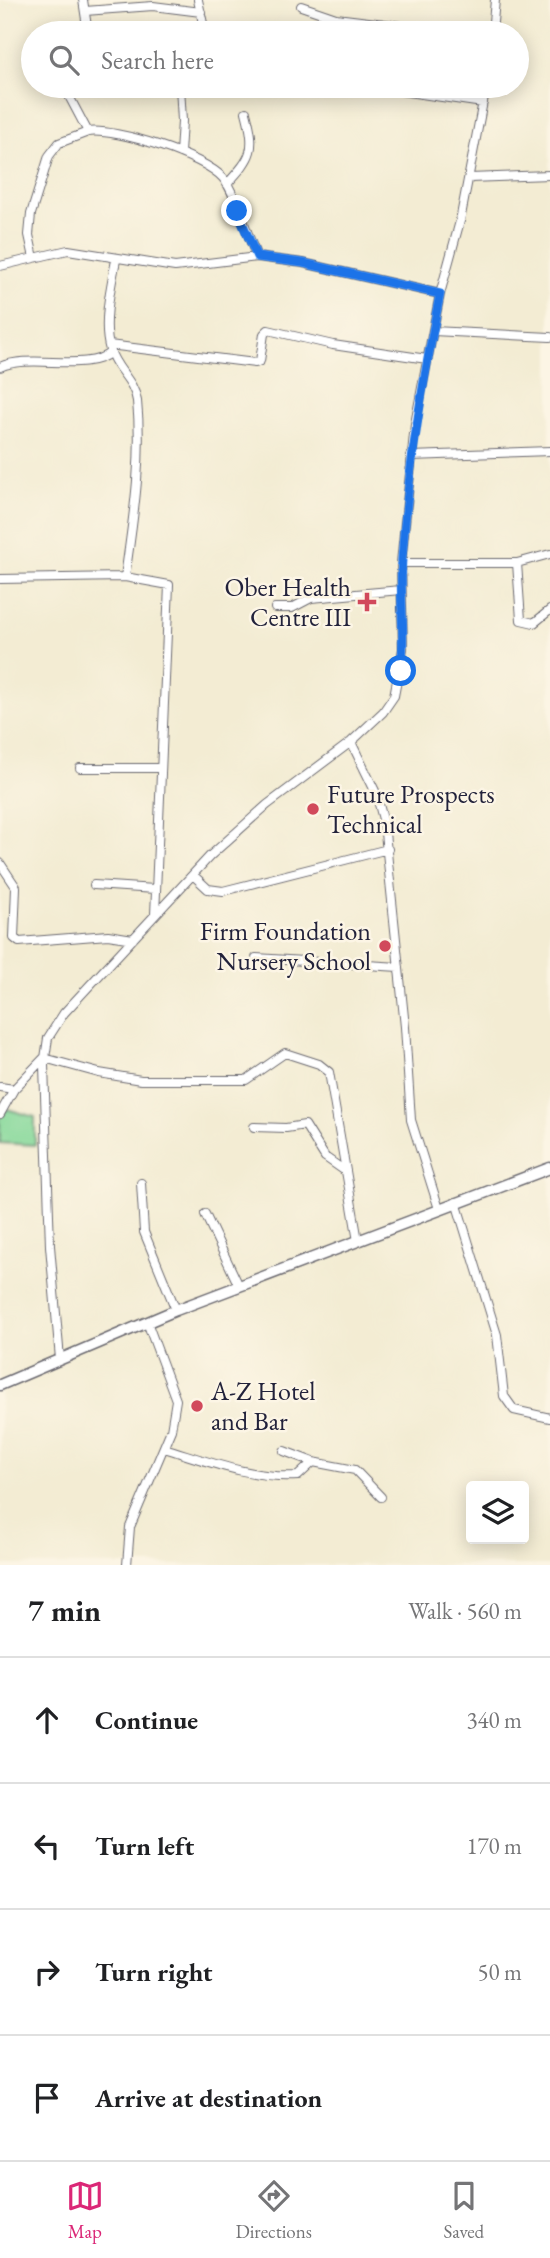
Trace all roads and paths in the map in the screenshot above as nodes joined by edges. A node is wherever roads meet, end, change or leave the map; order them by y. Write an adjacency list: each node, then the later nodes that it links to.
1 (83, 0): 5 (street)
2 (198, 0): 6 (street)
3 (495, 0): 10 (street)
4 (301, 6): 9 (street)
5 (85, 11): 6 (street); 7 (street)
6 (201, 12): 8 (street)
7 (87, 21)
8 (203, 21)
9 (360, 21)
10 (493, 21)
11 (70, 98): 17 (street)
12 (181, 98): 18 (street)
13 (449, 98): 15 (street)
14 (484, 98): 15 (street)
15 (483, 103): 20 (street)
16 (246, 113): 21 (street)
17 (88, 132): 18 (street); 23 (street)
18 (180, 153): 21 (street)
19 (550, 176): 20 (street)
20 (469, 178): 26 (street)
21 (227, 184): 22 (street)
22 (257, 257): 24 (street); 26 (street)
23 (34, 258): 24 (street); 25 (street)
24 (116, 260): 29 (street)
25 (0, 266)
26 (440, 294): 27 (street)
27 (433, 331): 28 (street); 30 (street)
28 (550, 337)
29 (110, 349): 30 (street); 31 (street); 37 (street)
30 (427, 359): 33 (street)
31 (0, 367)
32 (550, 451): 33 (street)
33 (411, 456): 35 (street)
34 (550, 554): 36 (street)
35 (401, 563): 36 (street); 39 (street)
36 (517, 563): 41 (street)
37 (125, 577): 38 (street); 44 (street)
38 (0, 579)
39 (401, 590): 40 (street); 42 (street)
40 (275, 608)
41 (550, 610)
42 (351, 742): 45 (street); 47 (street)
43 (80, 768): 44 (street)
44 (160, 768): 49 (street)
45 (388, 849): 47 (street); 53 (street)
46 (2, 867): 51 (street)
47 (192, 875): 50 (street)
48 (94, 885): 49 (street)
49 (155, 889): 50 (street)
50 (155, 915): 51 (street)
51 (133, 939): 54 (street)
52 (256, 958): 53 (street)
53 (399, 967): 63 (street)
54 (44, 1058): 56 (street); 60 (street); 69 (street)
55 (0, 1087): 56 (street)
56 (14, 1089): 57 (street)
57 (0, 1114)
58 (254, 1127): 60 (street)
59 (550, 1168): 62 (street)
60 (345, 1171): 65 (street)
61 (141, 1183): 67 (street)
62 (456, 1202): 63 (street); 71 (street)
63 (439, 1209): 65 (street)
64 (205, 1214): 66 (street)
65 (358, 1241): 66 (street)
66 (239, 1286): 67 (street)
67 (176, 1310): 68 (street)
68 (147, 1322): 69 (street); 72 (street)
69 (60, 1359): 70 (street)
70 (0, 1385)
71 (550, 1418)
72 (164, 1448): 74 (street); 76 (street)
73 (284, 1451): 74 (street)
74 (313, 1462): 75 (street)
75 (381, 1497)
76 (127, 1565)

